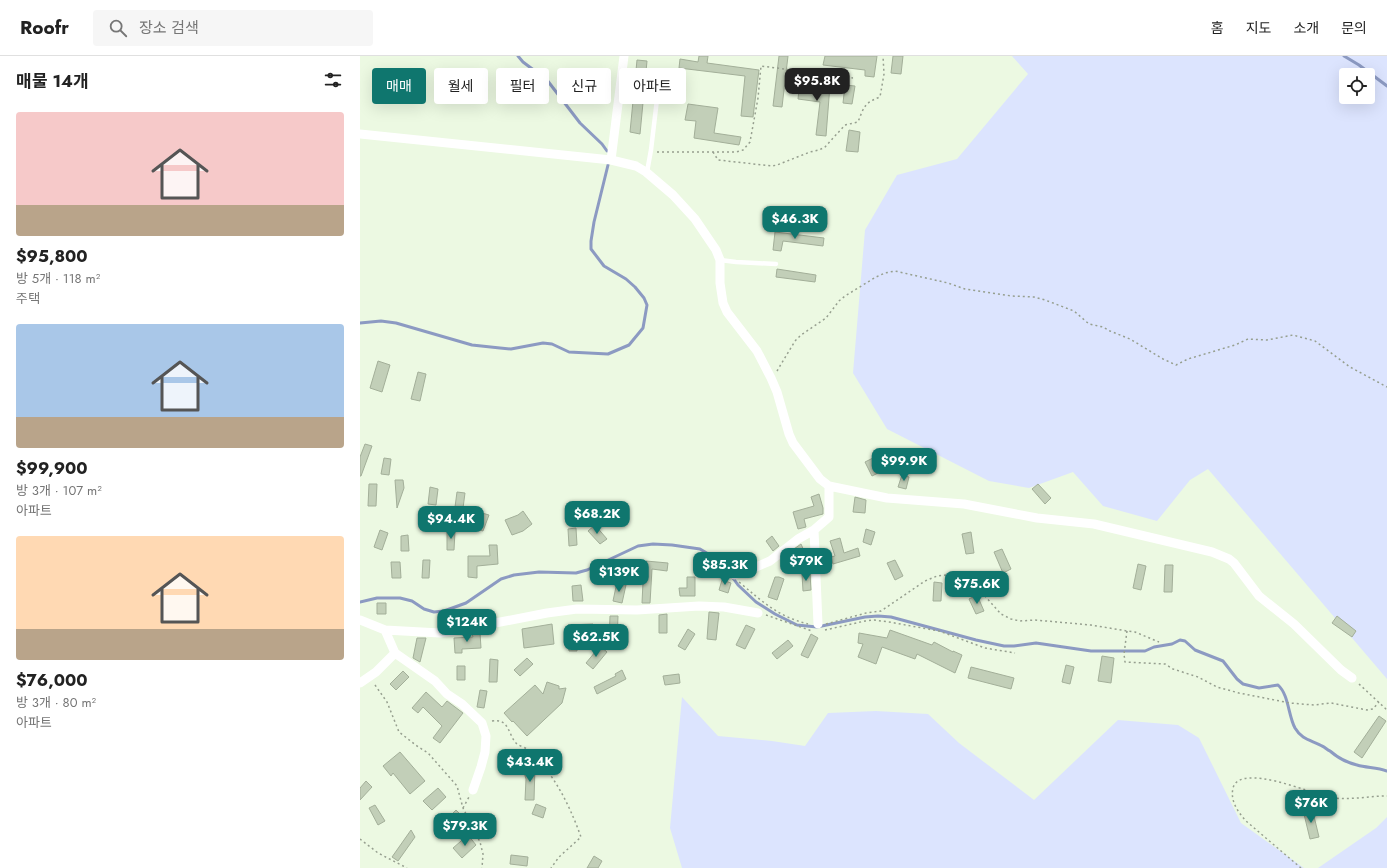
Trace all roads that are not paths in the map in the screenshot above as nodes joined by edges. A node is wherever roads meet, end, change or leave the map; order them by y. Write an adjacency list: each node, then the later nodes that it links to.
1 (624, 56): 4 (street)
2 (656, 104): 5 (lane)
3 (360, 134): 4 (street)
4 (611, 160): 5 (street)
5 (646, 172): 6 (street)
6 (720, 260): 7 (lane); 8 (street)
7 (776, 264)
8 (829, 486): 9 (street); 16 (street)
9 (814, 530): 10 (street); 13 (street)
10 (734, 575)
11 (758, 613): 14 (street)
12 (360, 620): 14 (street)
13 (819, 629)
14 (385, 630): 15 (street)
15 (395, 652): 17 (street); 18 (street)
16 (1352, 678)
17 (360, 684)
18 (473, 790)

